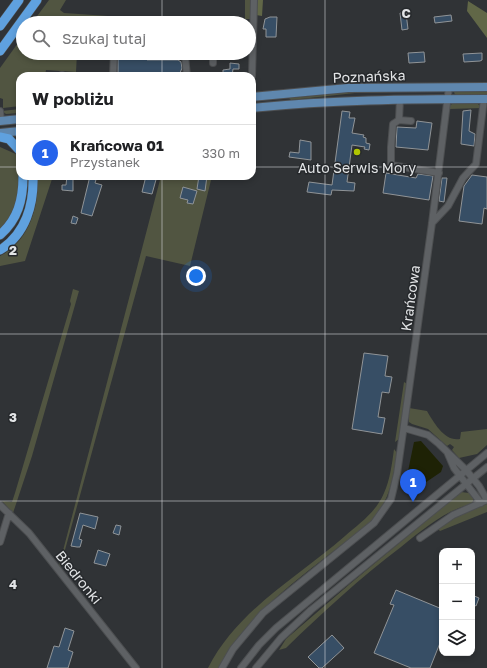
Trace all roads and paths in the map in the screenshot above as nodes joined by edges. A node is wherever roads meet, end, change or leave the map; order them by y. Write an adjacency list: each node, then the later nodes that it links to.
1 (19, 0): 6 (highway)
2 (37, 0): 4 (highway)
3 (254, 0): 5 (street)
4 (26, 16)
5 (254, 16)
6 (0, 26)
7 (16, 30): 8 (highway)
8 (0, 52)
9 (114, 60): 12 (street)
10 (183, 60): 13 (street)
11 (252, 60): 14 (street)
12 (113, 72)
13 (186, 72)
14 (252, 72)
15 (449, 87): 16 (main road, Poznańska); 17 (main road, Poznańska); 19 (street, Krańcowa)
16 (487, 87)
17 (256, 97)
18 (400, 99): 19 (main road, Poznańska); 21 (main road, Poznańska); 24 (street)
19 (448, 99): 20 (main road, Poznańska); 31 (street, Krańcowa)
20 (486, 99): 34 (street)
21 (256, 108)
22 (0, 111): 25 (street)
23 (16, 119): 25 (main road)
24 (399, 120): 26 (street); 31 (street)
25 (0, 121)
26 (410, 121)
27 (16, 131): 28 (main road)
28 (0, 133)
29 (0, 137): 30 (highway)
30 (16, 147)
31 (439, 173): 34 (street, Krańcowa)
32 (23, 180): 35 (highway)
33 (33, 180): 36 (highway)
34 (432, 223): 37 (street, Krańcowa)
35 (0, 235)
36 (0, 250)
37 (404, 428): 39 (street); 51 (street, Krańcowa)
38 (487, 453): 41 (street)
39 (448, 454): 41 (street); 42 (street)
40 (487, 467): 43 (street)
41 (466, 470): 42 (street); 43 (street)
42 (459, 475): 44 (street); 52 (street)
43 (474, 478): 44 (street); 45 (street)
44 (466, 484): 45 (street); 53 (street)
45 (485, 501): 48 (street)
46 (0, 505): 47 (street, Biedronki)
47 (9, 512): 49 (street); 50 (street, Biedronki)
48 (420, 538)
49 (0, 542)
50 (136, 668)
51 (222, 668)
52 (241, 668)
53 (256, 668)

